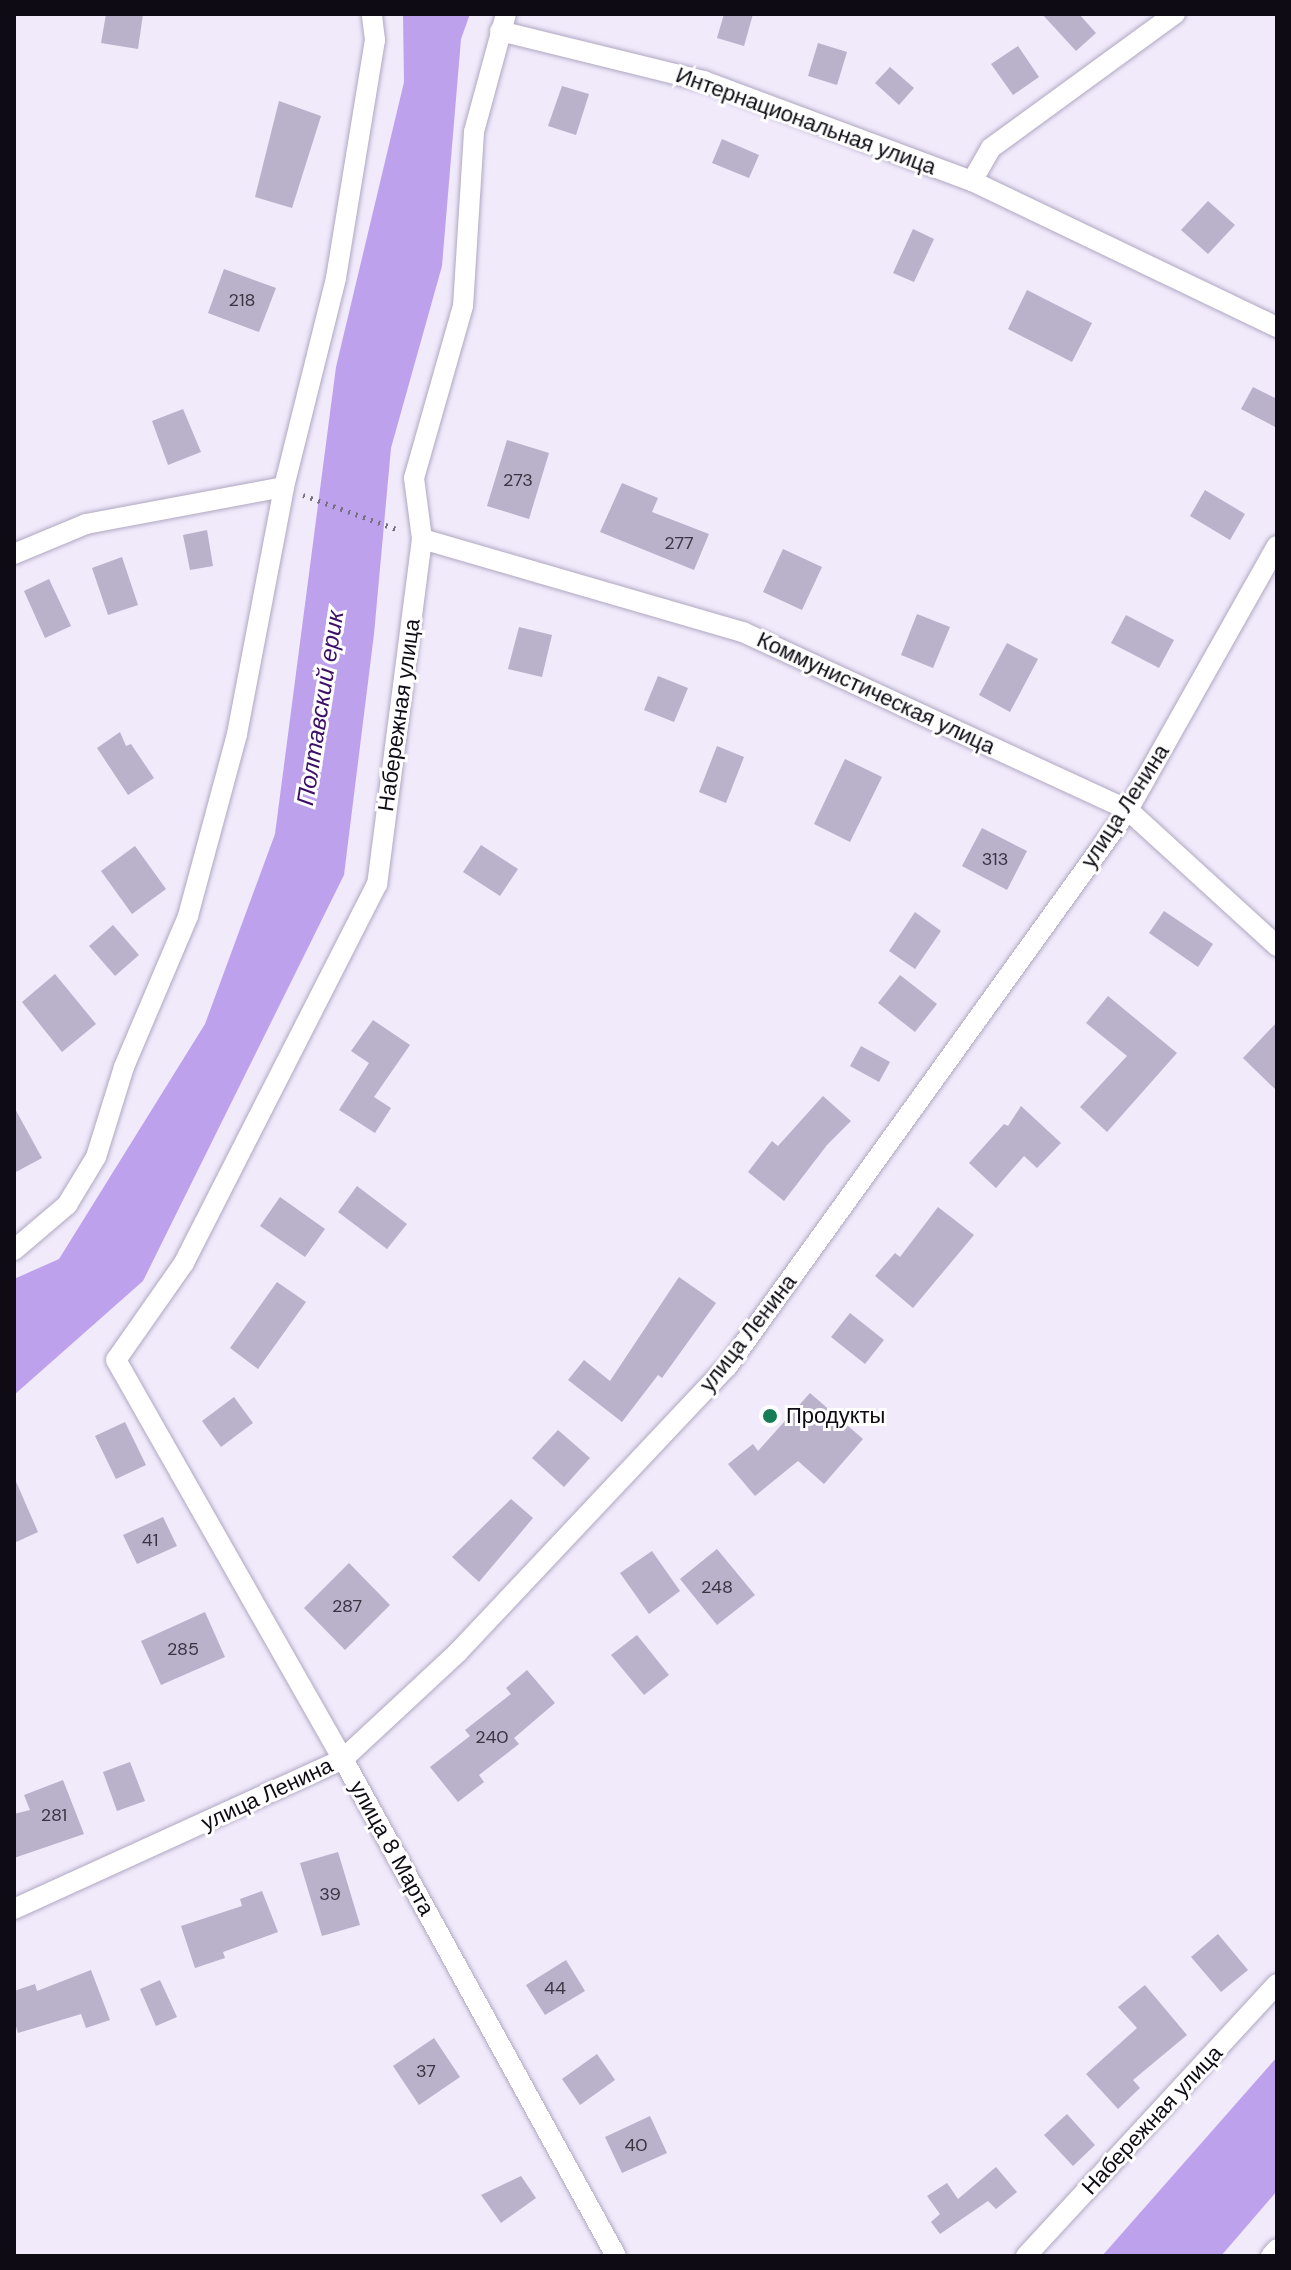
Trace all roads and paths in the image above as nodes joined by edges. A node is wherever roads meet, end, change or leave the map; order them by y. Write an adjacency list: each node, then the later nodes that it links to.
1 (372, 14): 6 (street)
2 (1175, 14): 4 (street)
3 (503, 22): 4 (street, Интернациональная улица); 7 (street, Набережная улица)
4 (972, 181): 5 (street, Интернациональная улица)
5 (1277, 327)
6 (284, 487): 7 (path); 9 (street); 12 (street)
7 (422, 539): 10 (street, Коммунистическая улица); 13 (street, Набережная улица)
8 (1277, 546): 10 (street, улица Ленина)
9 (14, 554)
10 (1128, 810): 11 (street, Коммунистическая улица); 14 (street, улица Ленина)
11 (1277, 946)
12 (14, 1250)
13 (116, 1360): 14 (street, улица 8 Марта)
14 (343, 1759): 15 (street, улица Ленина); 18 (street, улица 8 Марта)
15 (14, 1909)
16 (1277, 1984): 19 (street, Набережная улица)
17 (1277, 2249): 20 (street)
18 (616, 2256)
19 (1026, 2256)
20 (1271, 2256)

